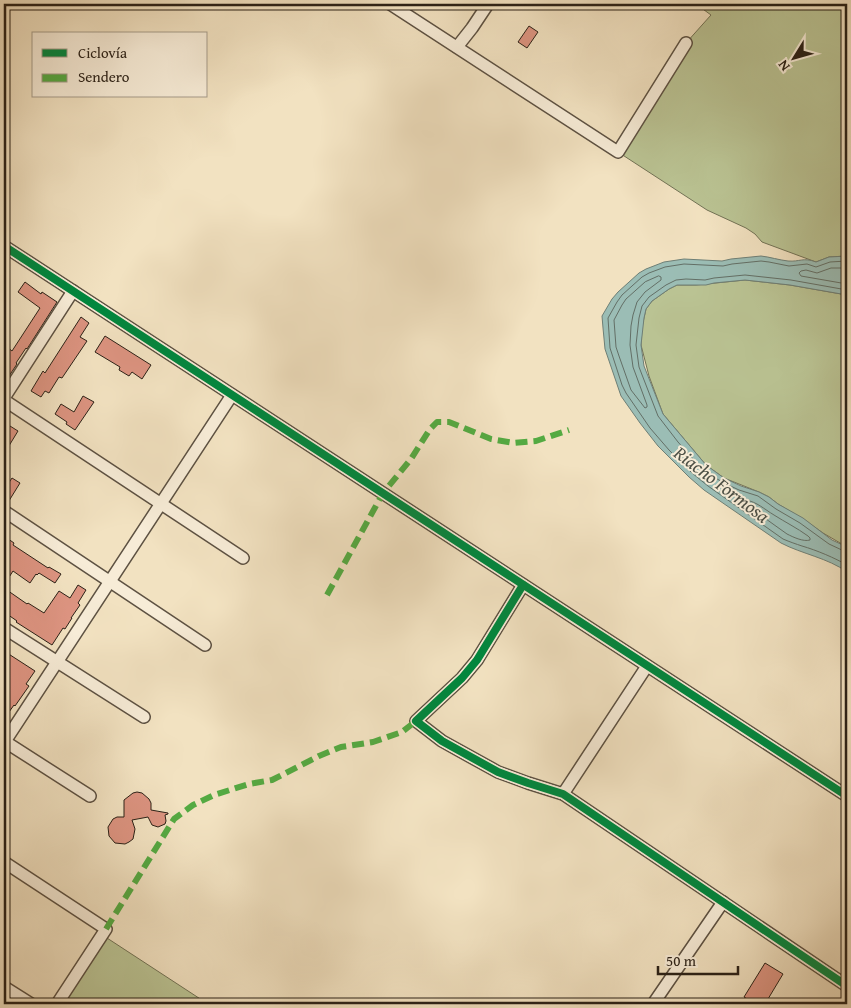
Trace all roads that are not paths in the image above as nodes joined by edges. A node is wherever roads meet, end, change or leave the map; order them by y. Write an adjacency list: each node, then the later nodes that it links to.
1 (390, 4): 4 (street)
2 (488, 4): 4 (street)
3 (686, 43): 4 (street)
4 (457, 48)
5 (4, 246): 6 (street)
6 (73, 291): 7 (street); 8 (street)
7 (232, 395): 9 (street); 13 (street)
8 (4, 399): 9 (street)
9 (161, 504): 11 (street); 12 (street)
10 (4, 511): 12 (street)
11 (243, 558)
12 (110, 582): 15 (street); 16 (street)
13 (523, 585): 17 (street); 20 (street)
14 (4, 628): 16 (street)
15 (205, 645)
16 (56, 663): 18 (street); 19 (street)
17 (648, 666): 20 (street); 22 (street)
18 (144, 718)
19 (4, 742): 21 (street)
20 (563, 794): 24 (street)
21 (90, 796)
22 (847, 796)
23 (4, 862): 28 (street)
24 (723, 902): 26 (street); 29 (street)
25 (4, 986): 27 (street)
26 (847, 986)
27 (31, 1004)
28 (57, 1004)
29 (653, 1004)

